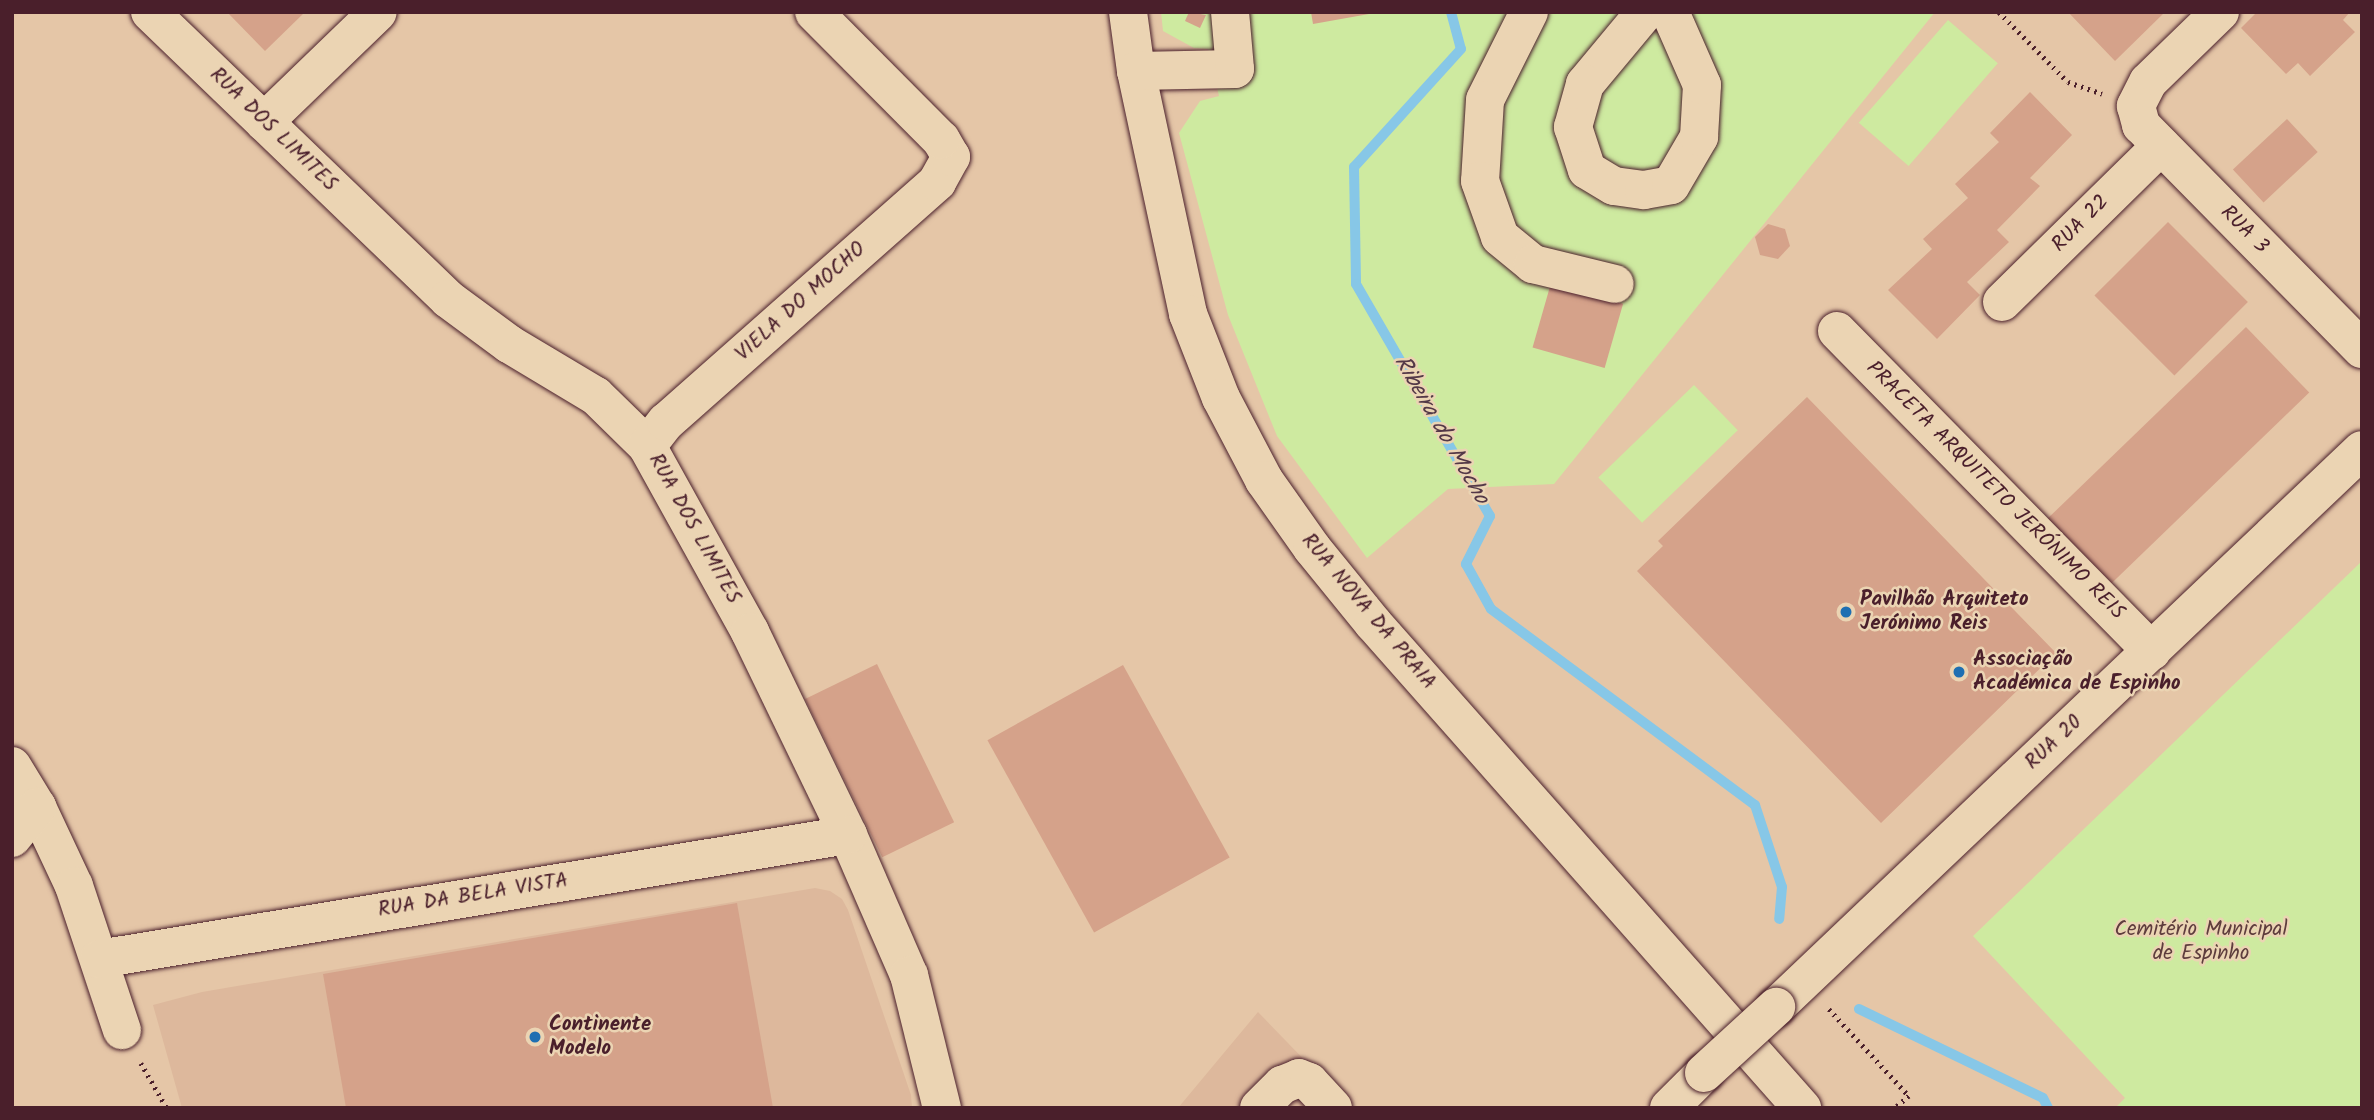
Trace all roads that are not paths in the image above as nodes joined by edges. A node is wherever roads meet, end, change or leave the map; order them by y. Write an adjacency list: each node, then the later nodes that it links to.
1 (150, 12): 11 (street, RUA DOS LIMITES)
2 (378, 12): 11 (street)
3 (814, 12): 17 (street, VIELA DO MOCHO)
4 (1128, 12): 10 (street, RUA NOVA DA PRAIA)
5 (1230, 12): 10 (street)
6 (1529, 12): 13 (street)
7 (1645, 12): 8 (street)
8 (1670, 12)
9 (2220, 12): 12 (street, RUA 3)
10 (1136, 71): 30 (street, RUA NOVA DA PRAIA)
11 (264, 122): 17 (street, RUA DOS LIMITES)
12 (2161, 146): 14 (street, RUA 22); 16 (street, RUA 3)
13 (1615, 284)
14 (2001, 302)
15 (1838, 331): 19 (street, PRACETA ARQUITETO JERÓNIMO REIS)
16 (2362, 349)
17 (648, 446): 22 (street, RUA DOS LIMITES)
18 (2362, 450): 19 (street, RUA 20)
19 (2152, 651): 29 (street, RUA 20, bridge)
20 (12, 766): 21 (street)
21 (37, 807): 23 (street); 24 (street)
22 (848, 835): 24 (street, RUA DA BELA VISTA); 26 (street, RUA DOS LIMITES)
23 (12, 838)
24 (99, 959): 25 (street)
25 (122, 1030)
26 (942, 1108)
27 (1259, 1108): 28 (street)
28 (1333, 1108)
29 (1669, 1108)
30 (1802, 1108)

